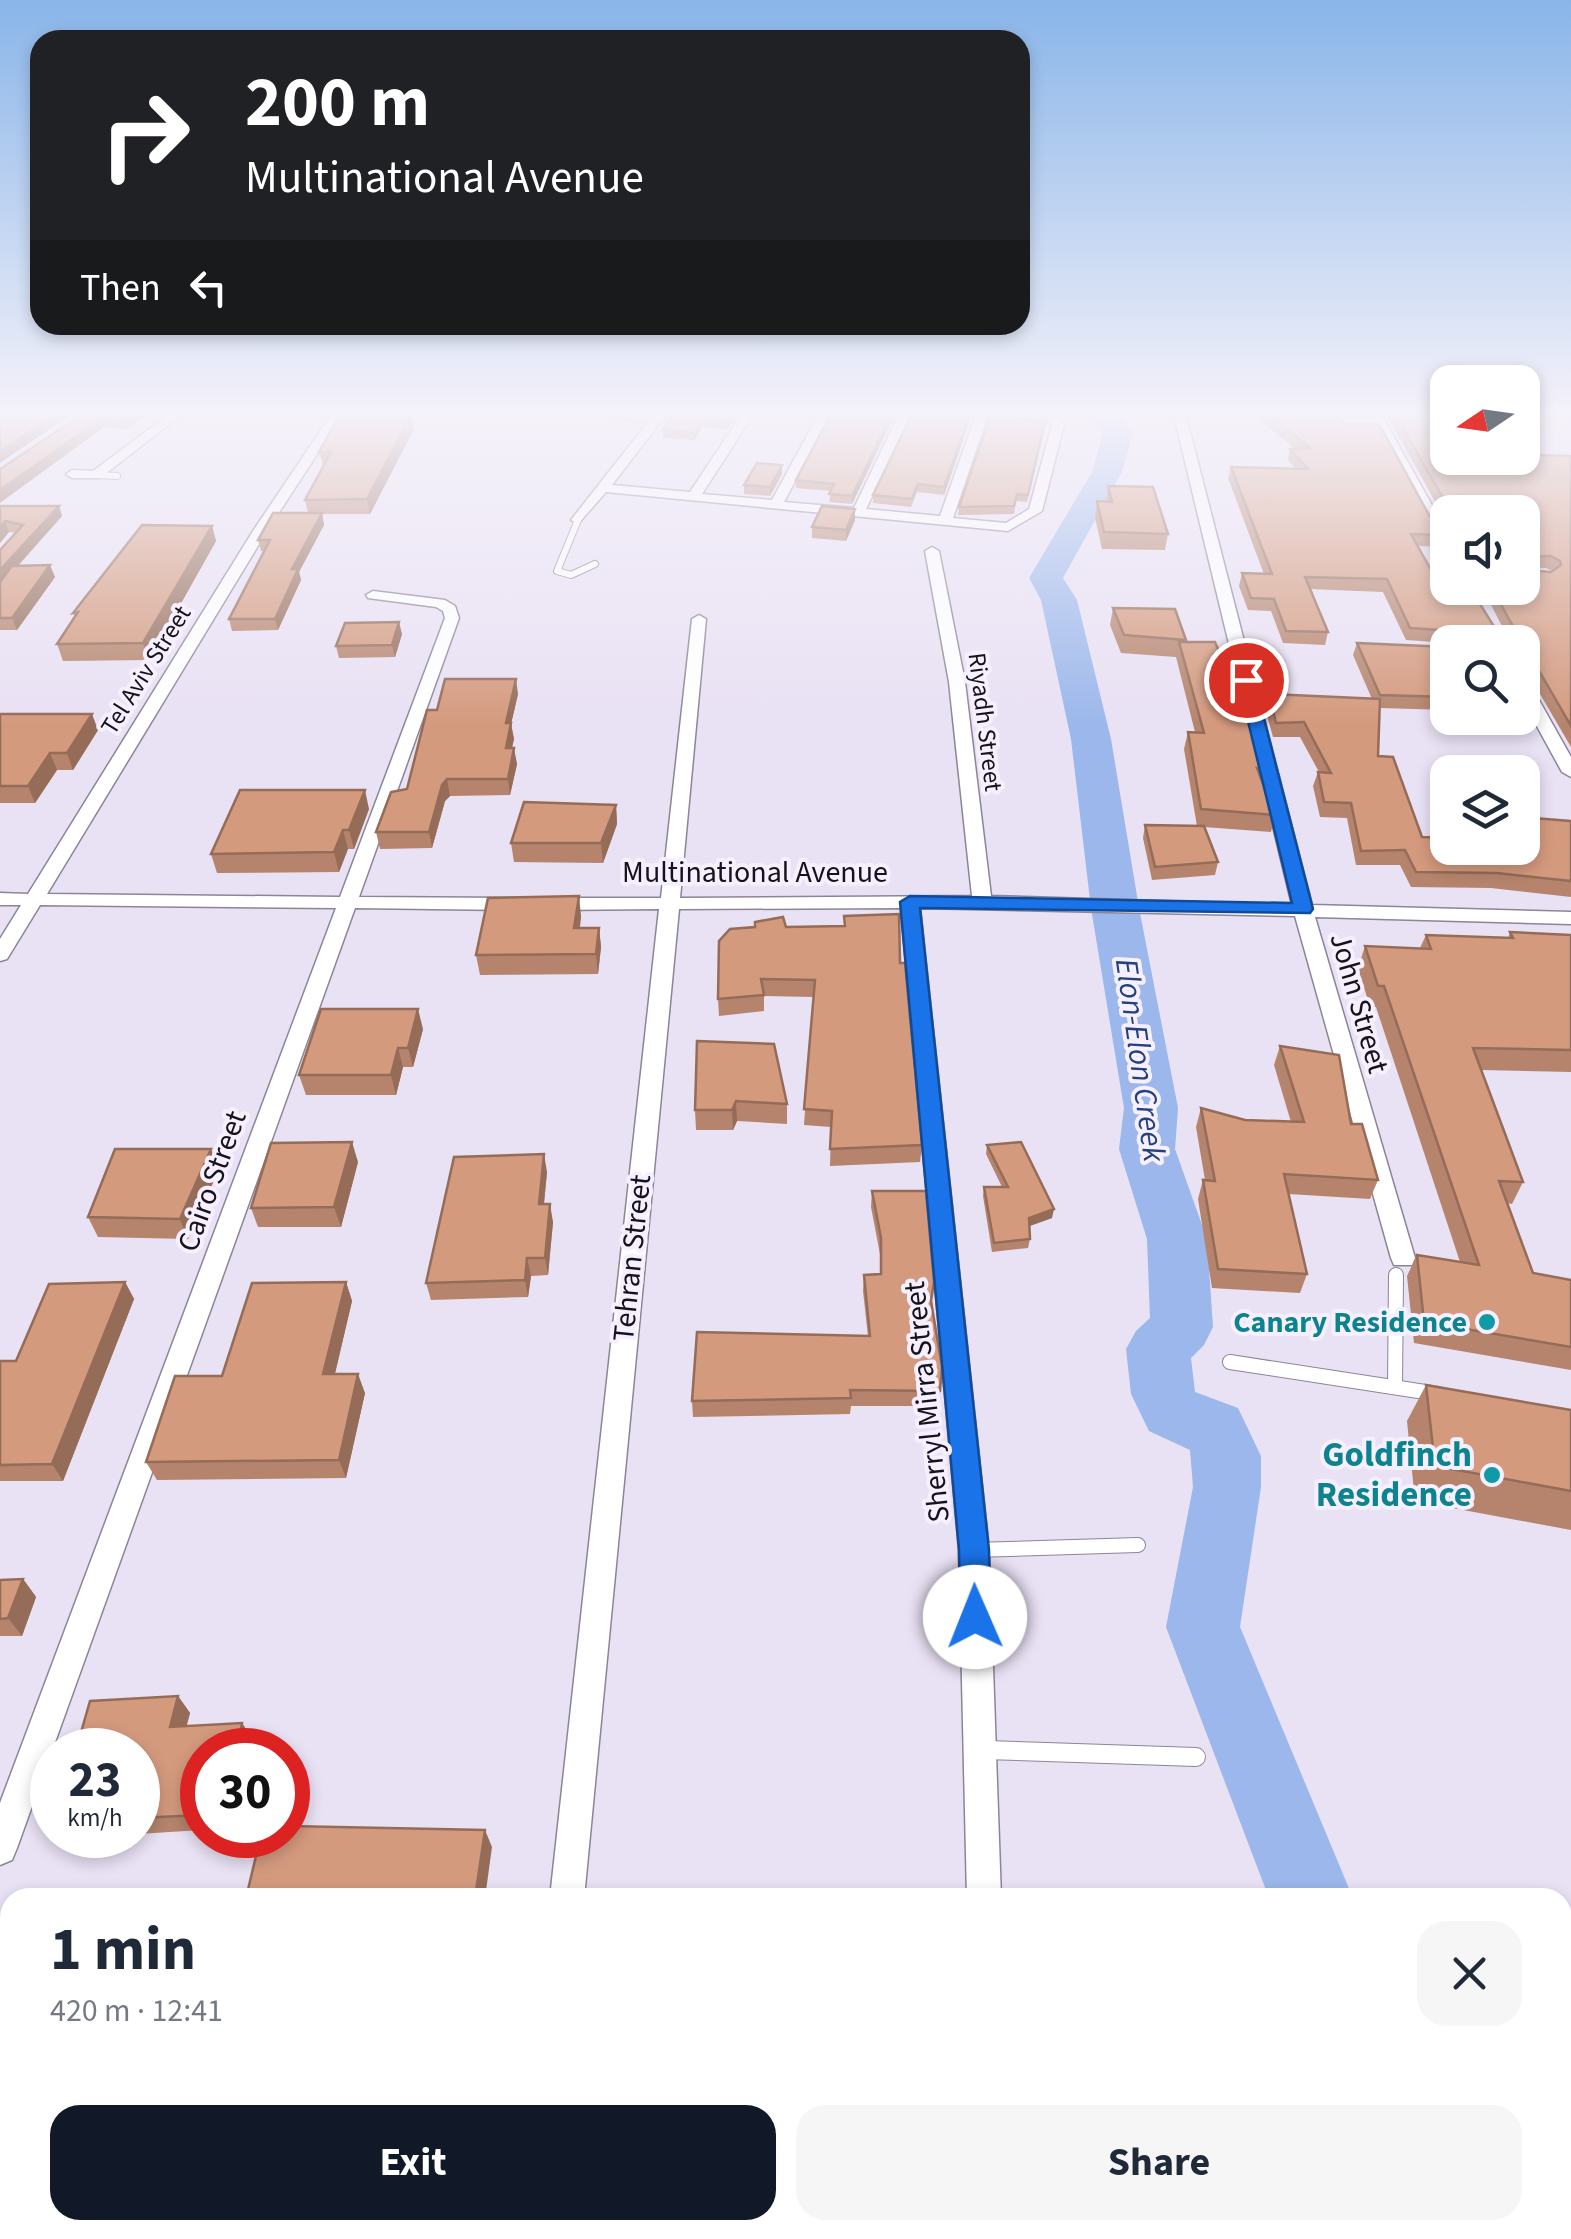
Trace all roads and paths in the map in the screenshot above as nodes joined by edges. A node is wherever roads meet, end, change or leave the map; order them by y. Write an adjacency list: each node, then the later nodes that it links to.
1 (270, 516): 16 (street, Tel Aviv Street)
2 (581, 516): 7 (street)
3 (896, 516): 8 (street)
4 (947, 516): 8 (street)
5 (1026, 516): 8 (street)
6 (1205, 516): 21 (street, John Street)
7 (578, 520): 10 (lane)
8 (945, 521)
9 (932, 551): 19 (street, Riyadh Street)
10 (596, 564)
11 (373, 595): 20 (street, Cairo Street)
12 (699, 619): 17 (street, Tehran Street)
13 (1540, 716): 14 (street)
14 (1571, 772)
15 (0, 898): 16 (street, Multinational Avenue)
16 (35, 899): 20 (street, Multinational Avenue); 23 (street, Tel Aviv Street)
17 (669, 901): 18 (street, Multinational Avenue); 20 (street, Multinational Avenue); 33 (street, Tehran Street)
18 (910, 902): 19 (street, Multinational Avenue); 29 (street, Sherryl Mirra Street)
19 (982, 902): 21 (street, Multinational Avenue)
20 (350, 904): 32 (street, Cairo Street)
21 (1303, 909): 22 (street, Multinational Avenue); 24 (street, John Street)
22 (1571, 918)
23 (0, 955)
24 (1399, 1266): 26 (lane)
25 (1230, 1362): 26 (lane)
26 (1395, 1388): 27 (lane)
27 (1454, 1396)
28 (1138, 1545): 29 (lane)
29 (974, 1550): 30 (street, Sherryl Mirra Street)
30 (976, 1750): 31 (lane); 34 (street, Sherryl Mirra Street)
31 (1196, 1757)
32 (0, 1848)
33 (568, 1888)
34 (983, 1888)

